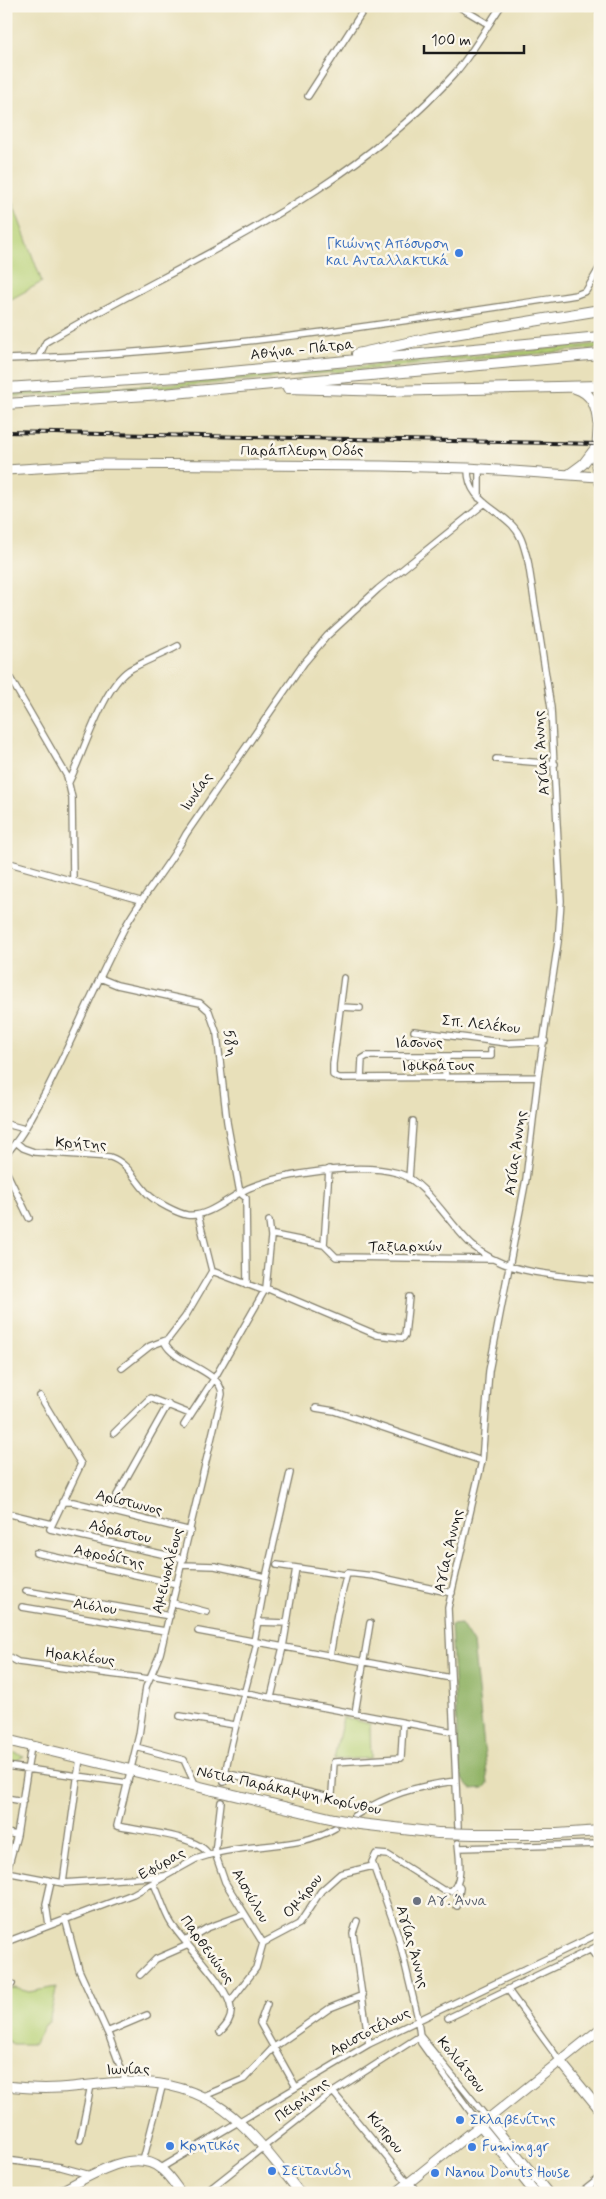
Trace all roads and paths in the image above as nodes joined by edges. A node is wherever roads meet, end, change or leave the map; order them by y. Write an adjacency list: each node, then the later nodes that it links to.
1 (366, 6): 7 (street)
2 (458, 6): 6 (street)
3 (501, 6): 6 (street)
4 (597, 6): 5 (street)
5 (600, 14)
6 (488, 24): 12 (street)
7 (308, 96)
8 (600, 267): 12 (street)
9 (597, 310): 14 (highway)
10 (600, 338): 14 (highway, Αθήνα - Πάτρα)
11 (600, 354): 16 (highway, Αθήνα - Πάτρα)
12 (38, 358): 13 (street)
13 (6, 359)
14 (316, 363): 18 (highway, Αθήνα - Πάτρα)
15 (600, 386): 17 (highway)
16 (247, 387): 17 (highway); 19 (highway, Αθήνα - Πάτρα)
17 (571, 387): 20 (highway)
18 (6, 388)
19 (6, 404)
20 (599, 419): 21 (street)
21 (596, 447): 25 (street); 26 (street)
22 (468, 468): 23 (street, Παράπλευρη Οδός); 24 (street, Παράπλευρη Οδός); 27 (street, Αγίας Άννης)
23 (479, 469): 25 (street, Παράπλευρη Οδός); 27 (street)
24 (6, 470)
25 (568, 475): 26 (street, Παράπλευρη Οδός)
26 (599, 480)
27 (479, 498): 28 (street, Αγίας Άννης)
28 (484, 503): 32 (street, Αγίας Άννης); 36 (street, Ιωνίας)
29 (178, 646): 33 (street)
30 (6, 671): 33 (street)
31 (496, 759): 32 (street)
32 (555, 764): 42 (street, Αγίας Άννης)
33 (68, 782): 35 (street)
34 (6, 862): 35 (street)
35 (73, 881): 36 (street)
36 (140, 900): 37 (street, Ιωνίας)
37 (100, 978): 50 (street, Ιωνίας); 56 (street, 58η)
38 (344, 978): 39 (street)
39 (341, 1007): 40 (street); 46 (street, Ιφικράτους)
40 (360, 1008)
41 (414, 1031): 42 (street, Σπ. Λελέκου)
42 (544, 1042): 45 (street, Αγίας Άννης)
43 (491, 1050): 44 (street, Ιάσονος)
44 (447, 1056): 46 (street, Ιάσονος); 47 (street)
45 (538, 1077): 47 (street, Ιφικράτους); 63 (street, Αγίας Άννης)
46 (361, 1078): 47 (street, Ιφικράτους)
47 (445, 1078)
48 (413, 1121): 55 (street)
49 (6, 1124): 50 (street)
50 (25, 1129): 51 (street, Ιωνίας)
51 (16, 1143): 52 (street, Ιωνίας); 57 (street, Κρήτης)
52 (6, 1154)
53 (329, 1169): 55 (street); 56 (street); 61 (street)
54 (6, 1171): 58 (street)
55 (409, 1178): 62 (street)
56 (240, 1193): 57 (street); 66 (street, 58η)
57 (198, 1215): 64 (street)
58 (29, 1218)
59 (269, 1221): 60 (street)
60 (271, 1237): 61 (street, Ταξιαρχών); 67 (street)
61 (324, 1245): 62 (street, Ταξιαρχών)
62 (492, 1259): 63 (street)
63 (509, 1266): 65 (street); 78 (street, Αγίας Άννης)
64 (212, 1271): 66 (street); 69 (street)
65 (600, 1280)
66 (247, 1285): 67 (street)
67 (266, 1290): 68 (street); 71 (street)
68 (409, 1297)
69 (166, 1340): 70 (street); 71 (street)
70 (122, 1368)
71 (214, 1379): 75 (street); 84 (street, Αμεινοκλέους)
72 (40, 1396): 80 (street)
73 (168, 1404): 75 (street); 77 (street); 81 (street)
74 (316, 1408): 78 (street)
75 (190, 1414): 76 (street)
76 (184, 1425)
77 (114, 1433)
78 (482, 1461): 93 (street, Αγίας Άννης)
79 (290, 1473): 90 (street)
80 (62, 1502): 81 (street, Αρίστωνος); 83 (street)
81 (108, 1511): 84 (street, Αρίστωνος)
82 (6, 1513): 83 (street, Αδράστου)
83 (51, 1526): 86 (street, Αδράστου)
84 (190, 1531): 86 (street, Αμεινοκλέους)
85 (36, 1553): 91 (street, Αφροδίτης)
86 (183, 1562): 90 (street, Αδράστου); 91 (street, Αμεινοκλέους)
87 (277, 1565): 88 (street)
88 (296, 1568): 89 (street); 99 (street)
89 (345, 1575): 93 (street); 105 (street)
90 (266, 1577): 98 (street)
91 (177, 1584): 94 (street, Αμεινοκλέους)
92 (26, 1591): 97 (street)
93 (452, 1593): 109 (street, Αγίας Άννης)
94 (173, 1603): 96 (street); 97 (street, Αμεινοκλέους)
95 (22, 1607): 101 (street, Αιόλου)
96 (208, 1612)
97 (170, 1616): 101 (street, Αμεινοκλέους)
98 (257, 1622): 99 (street); 103 (street)
99 (287, 1623): 104 (street)
100 (370, 1623): 107 (street)
101 (166, 1631): 108 (street, Αμεινοκλέους)
102 (198, 1631): 103 (street)
103 (256, 1642): 104 (street); 110 (street)
104 (282, 1647): 105 (street); 111 (street)
105 (330, 1656): 107 (street)
106 (9, 1657): 108 (street, Ηρακλέους)
107 (363, 1662): 109 (street); 112 (street)
108 (150, 1677): 110 (street, Ηρακλέους); 119 (street, Αμεινοκλέους)
109 (451, 1678): 116 (street, Αγίας Άννης)
110 (246, 1692): 111 (street, Ηρακλέους); 115 (street)
111 (271, 1697): 112 (street, Ηρακλέους)
112 (355, 1713): 114 (street, Ηρακλέους)
113 (180, 1716): 115 (street)
114 (402, 1723): 116 (street, Ηρακλέους); 124 (street)
115 (235, 1725): 124 (street)
116 (454, 1732): 126 (street, Αγίας Άννης)
117 (6, 1740): 118 (highway, Νότια Παράκαμψη Κορίνθου)
118 (31, 1746): 120 (highway, Νότια Παράκαμψη Κορίνθου); 122 (street)
119 (136, 1747): 123 (street, Αμεινοκλέους); 129 (street)
120 (80, 1758): 123 (highway, Νότια Παράκαμψη Κορίνθου); 125 (street)
121 (6, 1766): 122 (street)
122 (27, 1769): 125 (street); 131 (street)
123 (131, 1770): 128 (street, Αμεινοκλέους); 129 (highway, Νότια Παράκαμψη Κορίνθου)
124 (225, 1774): 127 (street)
125 (78, 1777): 128 (street); 145 (street)
126 (455, 1781): 133 (street); 135 (street, Αγίας Άννης)
127 (224, 1782)
128 (128, 1783): 140 (street, Αμεινοκλέους)
129 (196, 1786): 134 (highway, Νότια Παράκαμψη Κορίνθου, bridge)
130 (6, 1798): 131 (street)
131 (22, 1801): 138 (street)
132 (221, 1802): 140 (street, Αισχύλου)
133 (357, 1820): 134 (highway, Νότια Παράκαμψη Κορίνθου, bridge); 136 (highway, Νότια Παράκαμψη Κορίνθου, bridge)
134 (335, 1823): 140 (street, Εφύρας)
135 (458, 1827)
136 (600, 1831)
137 (6, 1833): 138 (street)
138 (17, 1835): 142 (street)
139 (600, 1844): 146 (street)
140 (212, 1854): 143 (street, Εφύρας); 149 (street, Αισχύλου)
141 (373, 1866): 146 (street); 156 (street, Ομήρου); 167 (street, Αγίας Άννης)
142 (7, 1873): 144 (street)
143 (166, 1876): 145 (street); 147 (street, Εφύρας)
144 (51, 1882): 145 (street); 152 (street)
145 (63, 1883)
146 (457, 1883): 148 (street)
147 (154, 1884): 150 (street, Εφύρας); 155 (street, Παρθενώνος)
148 (457, 1906)
149 (245, 1914): 155 (street); 156 (street, Αισχύλου)
150 (66, 1918): 152 (street, Εφύρας); 169 (street)
151 (357, 1921): 162 (street)
152 (49, 1925): 154 (street, Εφύρας)
153 (600, 1933): 167 (street, Αριστοτέλους)
154 (6, 1942)
155 (186, 1943): 160 (street); 163 (street, Παρθενώνος)
156 (263, 1943): 163 (street)
157 (600, 1945): 158 (street)
158 (590, 1950): 159 (street); 161 (street)
159 (600, 1962)
160 (140, 1975)
161 (508, 1990): 166 (street); 174 (street)
162 (362, 1995): 172 (street); 173 (street)
163 (230, 2002): 170 (street)
164 (267, 2004): 173 (street)
165 (148, 2015): 169 (street)
166 (448, 2018)
167 (418, 2021): 171 (street, Αγίας Άννης); 172 (street, Αριστοτέλους)
168 (600, 2029): 174 (street)
169 (107, 2032): 175 (street)
170 (220, 2032)
171 (420, 2036): 180 (street, Πειρήνης); 184 (street, Κολιάτσου); 184 (street, Κολιάτσου)
172 (369, 2044): 179 (street, Αριστοτέλους)
173 (273, 2048): 179 (street); 181 (street)
174 (560, 2061): 182 (street); 184 (street)
175 (126, 2082): 176 (street, Ιωνίας); 177 (street, Ιωνίας)
176 (163, 2084): 181 (street, Ιωνίας); 188 (street)
177 (91, 2085): 178 (street, Ιωνίας); 185 (street)
178 (6, 2086)
179 (296, 2088): 183 (street, Αριστοτέλους)
180 (333, 2092): 186 (street, Πειρήνης); 192 (street, Κύπρου)
181 (204, 2096): 183 (street, Ιωνίας)
182 (600, 2110)
183 (241, 2122): 186 (street, Ιωνίας); 189 (street, Αριστοτέλους)
184 (484, 2122): 192 (street); 199 (street, Κολιάτσου); 200 (street, Κολιάτσου)
185 (80, 2140)
186 (262, 2146): 195 (street, Πειρήνης); 196 (street, Ιωνίας)
187 (6, 2160): 190 (street)
188 (143, 2161): 189 (street); 190 (street)
189 (161, 2168): 194 (street)
190 (92, 2176): 193 (street)
191 (600, 2178): 201 (street)
192 (408, 2183): 197 (street); 198 (street, Κύπρου)
193 (57, 2193)
194 (181, 2193)
195 (205, 2193)
196 (300, 2193)
197 (396, 2193)
198 (416, 2193)
199 (535, 2193)
200 (548, 2193)
201 (581, 2193)

